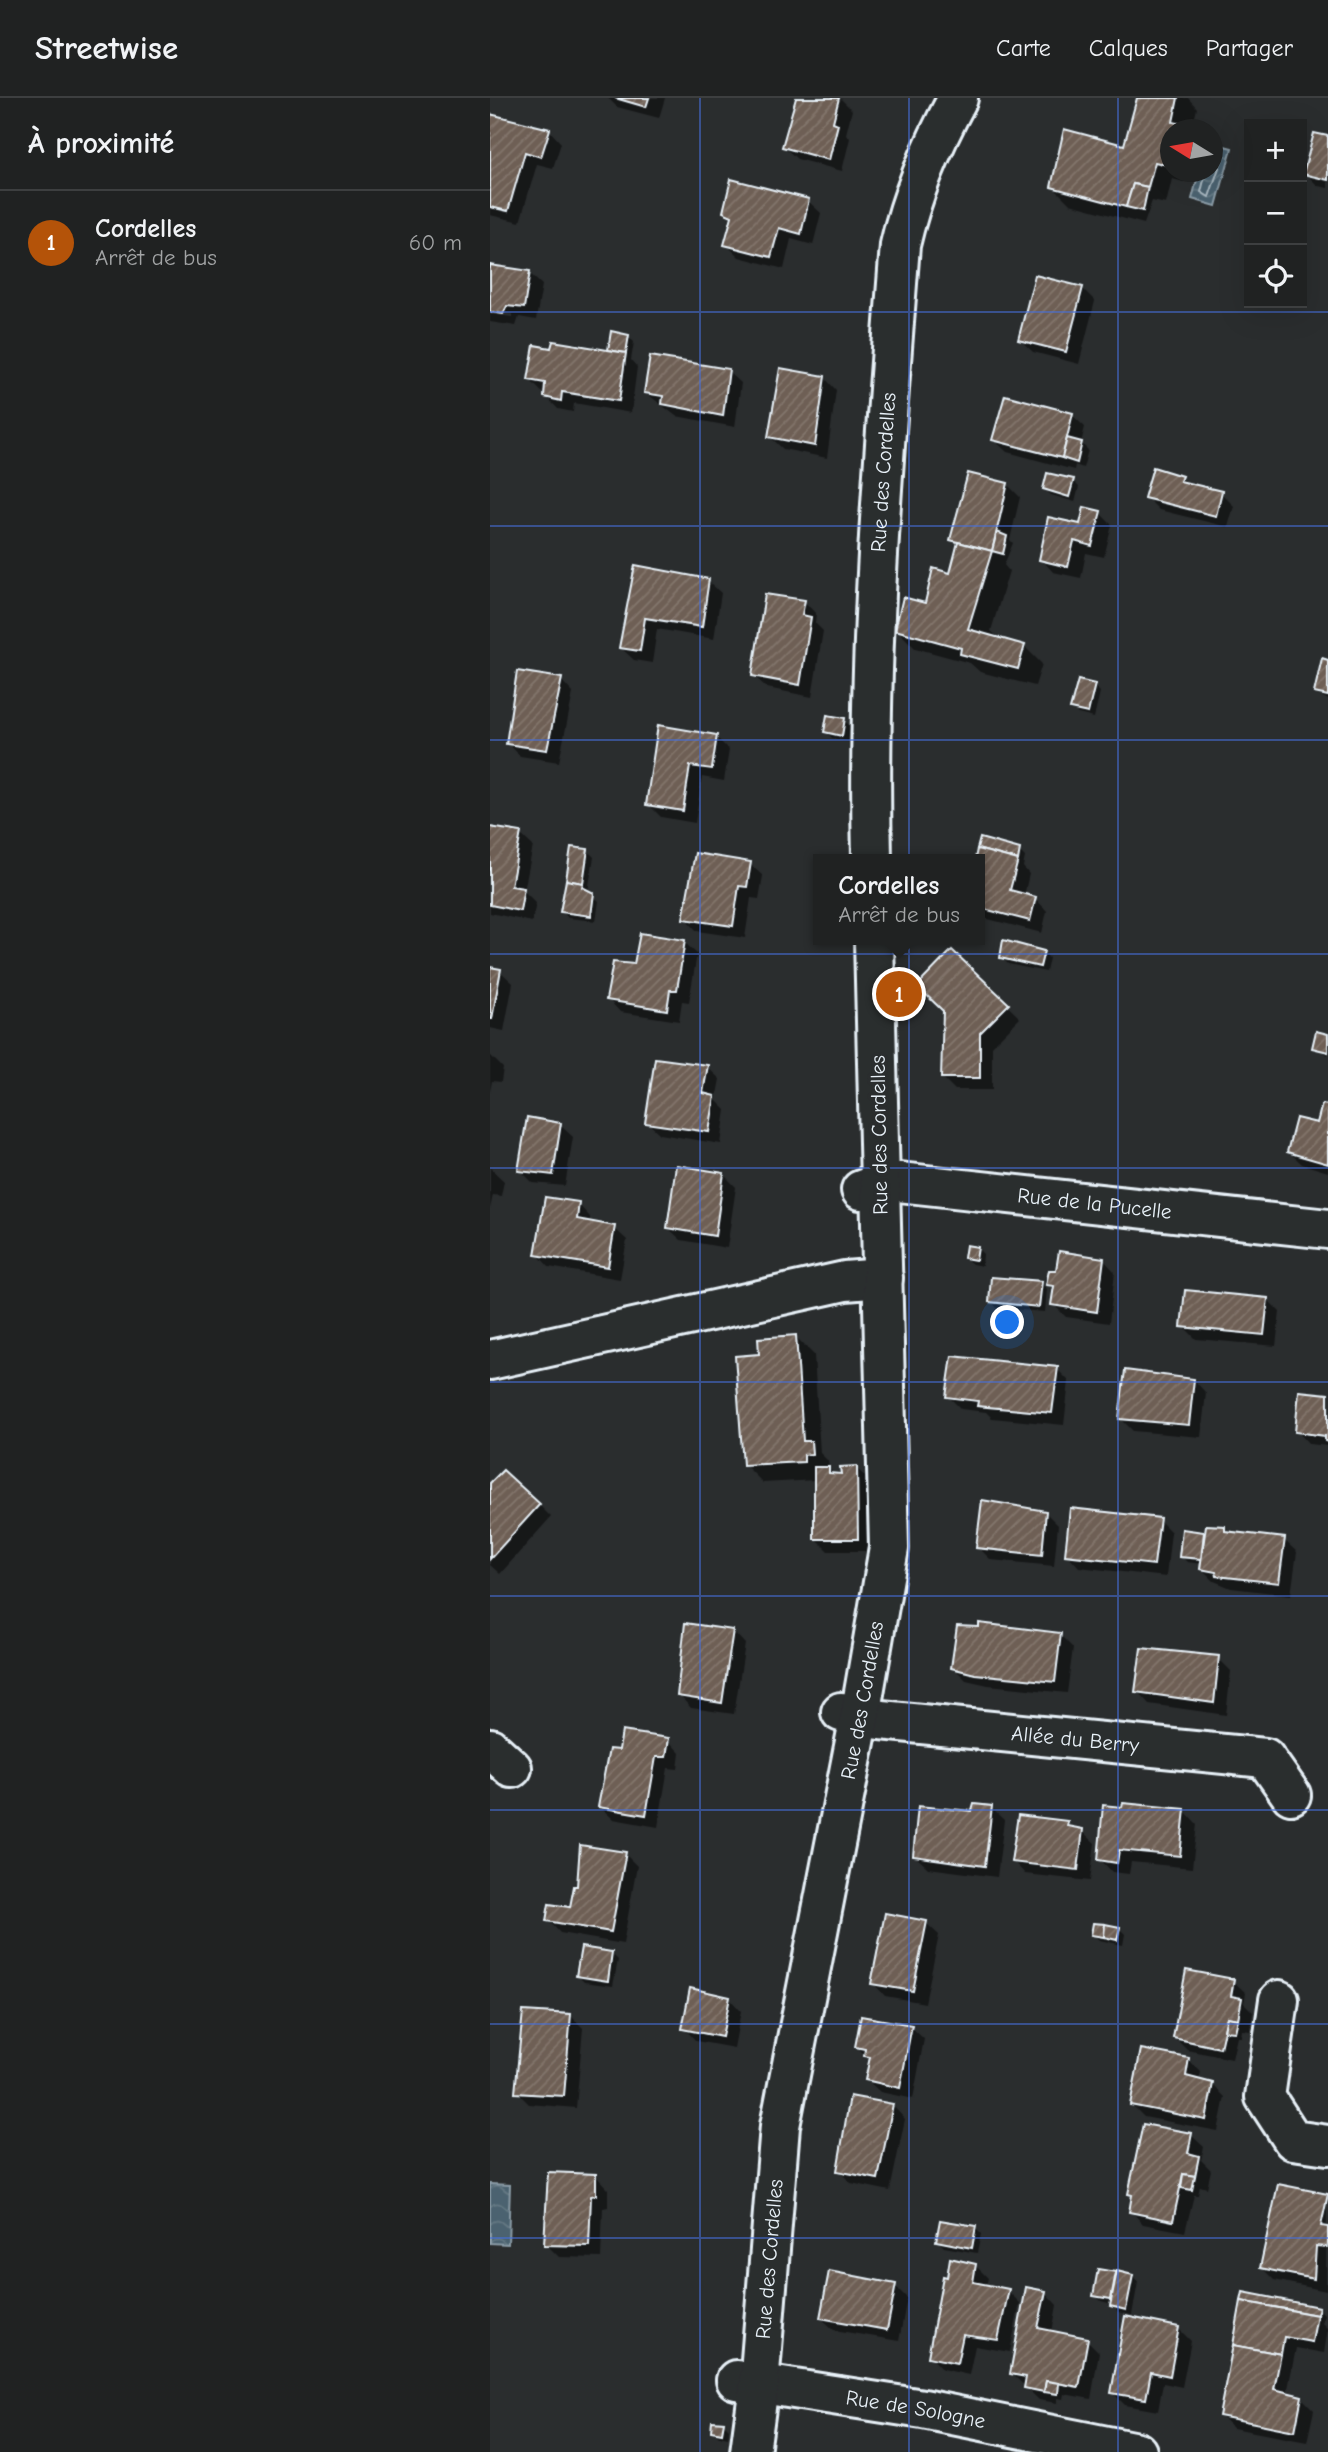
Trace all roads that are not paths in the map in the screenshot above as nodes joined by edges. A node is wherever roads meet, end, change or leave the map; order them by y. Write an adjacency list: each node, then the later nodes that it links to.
1 (958, 98): 2 (street, Rue des Cordelles)
2 (872, 854)
3 (874, 945): 4 (street, Rue des Cordelles)
4 (870, 1187): 5 (street, Rue de la Pucelle); 6 (street, Rue des Cordelles)
5 (1328, 1229)
6 (883, 1278): 7 (street); 8 (street, Rue des Cordelles)
7 (490, 1360)
8 (851, 1714): 9 (street, Allée du Berry); 12 (street, Rue des Cordelles)
9 (1291, 1795)
10 (1279, 2000): 11 (street)
11 (1328, 2145)
12 (747, 2382): 13 (street, Rue des Cordelles); 14 (street, Rue de Sologne)
13 (750, 2452)
14 (1137, 2452)

